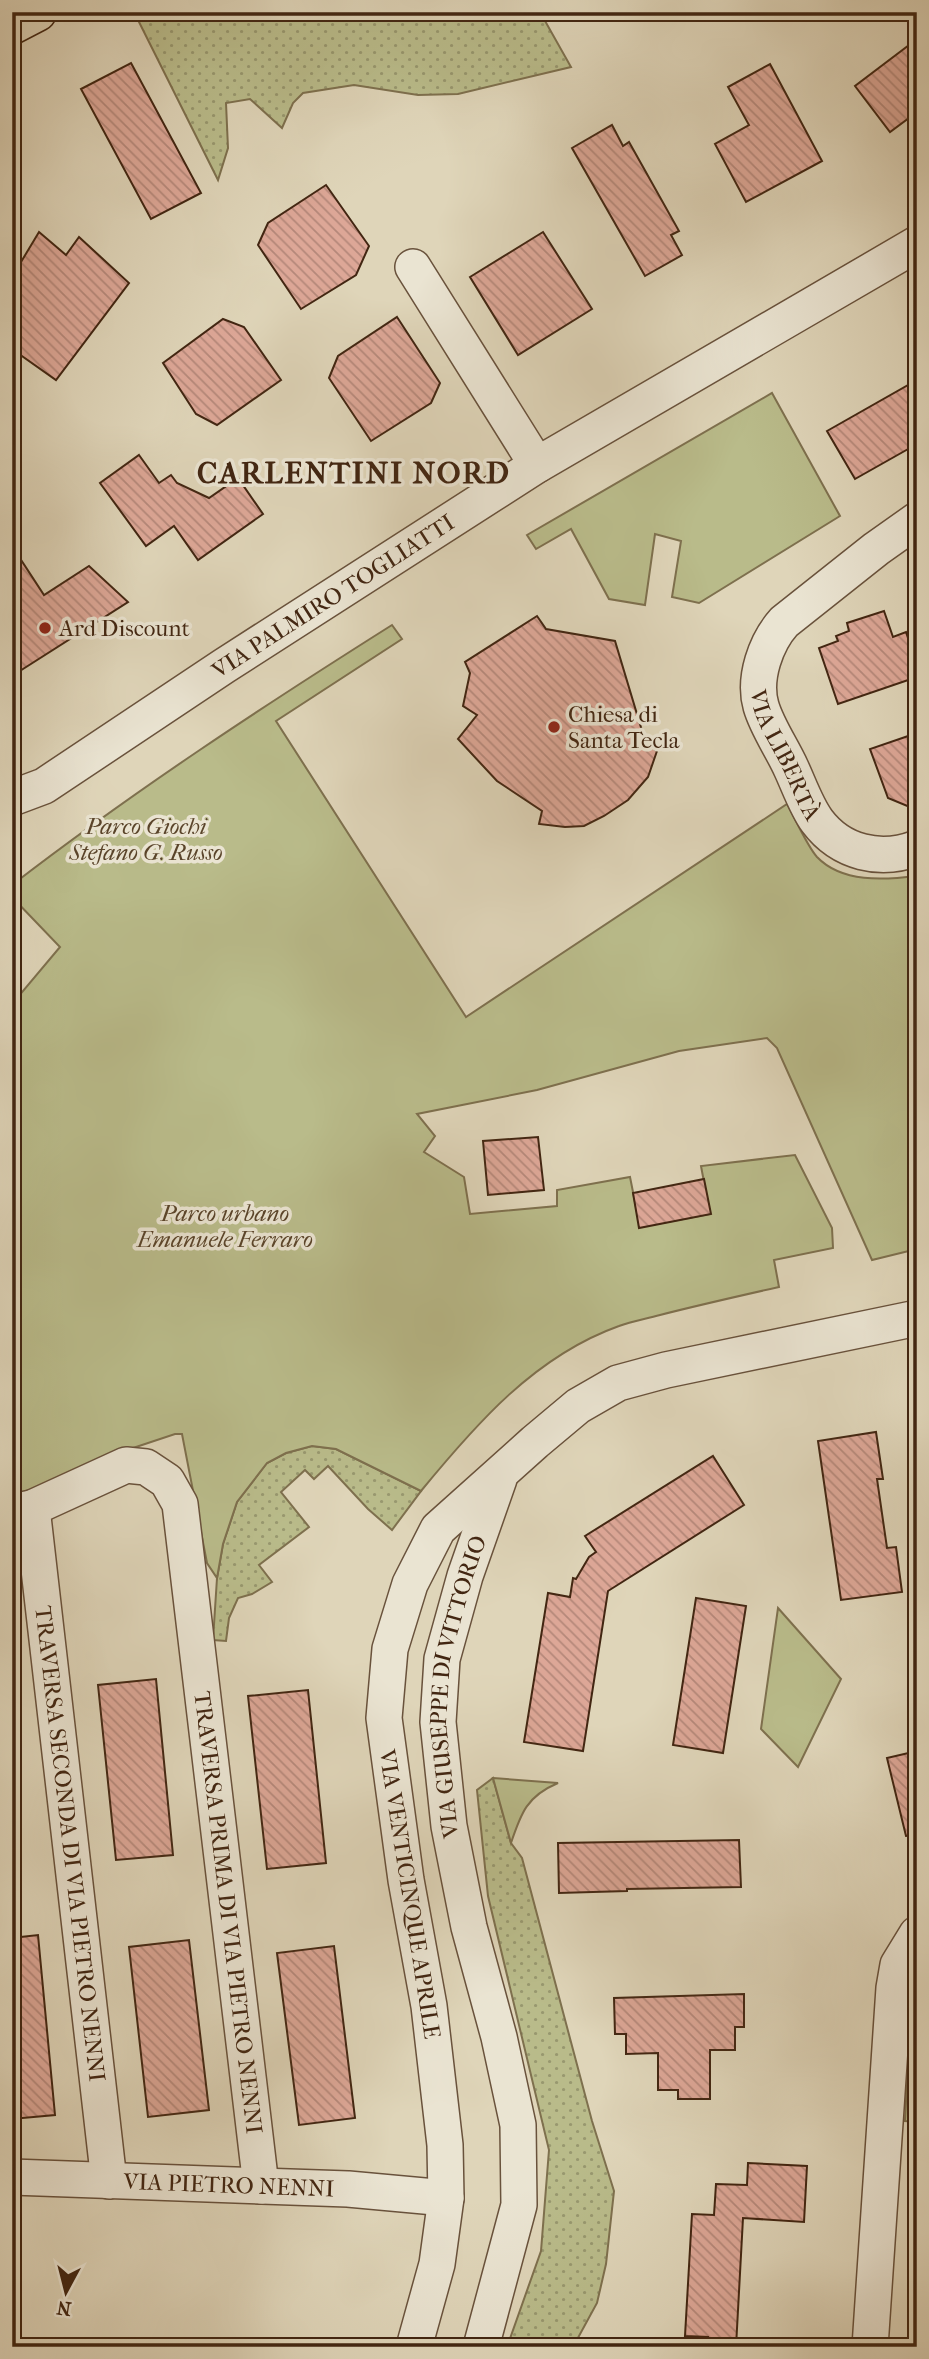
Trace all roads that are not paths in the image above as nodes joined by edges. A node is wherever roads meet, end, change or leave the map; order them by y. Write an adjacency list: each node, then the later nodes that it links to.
1 (37, 12): 2 (main road)
2 (12, 25)
3 (916, 246): 5 (street, VIA PALMIRO TOGLIATTI)
4 (413, 267): 5 (street)
5 (537, 465): 7 (street, VIA PALMIRO TOGLIATTI)
6 (917, 520): 9 (street, VIA LIBERTÀ)
7 (28, 792): 8 (street, VIA PALMIRO TOGLIATTI)
8 (12, 819)
9 (917, 848)
10 (917, 1318): 11 (street, VIA GIUSEPPE DI VITTORIO)
11 (500, 1475): 17 (street, VIA VENTICINQUE APRILE); 19 (street, VIA GIUSEPPE DI VITTORIO)
12 (22, 1510): 15 (street, TRAVERSA SECONDA DI VIA PIETRO NENNI); 16 (street, TRAVERSA PRIMA DI VIA PIETRO NENNI)
13 (917, 1934): 20 (street)
14 (12, 2178): 15 (street, VIA PIETRO NENNI)
15 (109, 2181): 16 (street, VIA PIETRO NENNI)
16 (261, 2186): 17 (street, VIA PIETRO NENNI)
17 (446, 2198): 18 (street, VIA VENTICINQUE APRILE)
18 (414, 2347)
19 (481, 2347)
20 (870, 2347)

